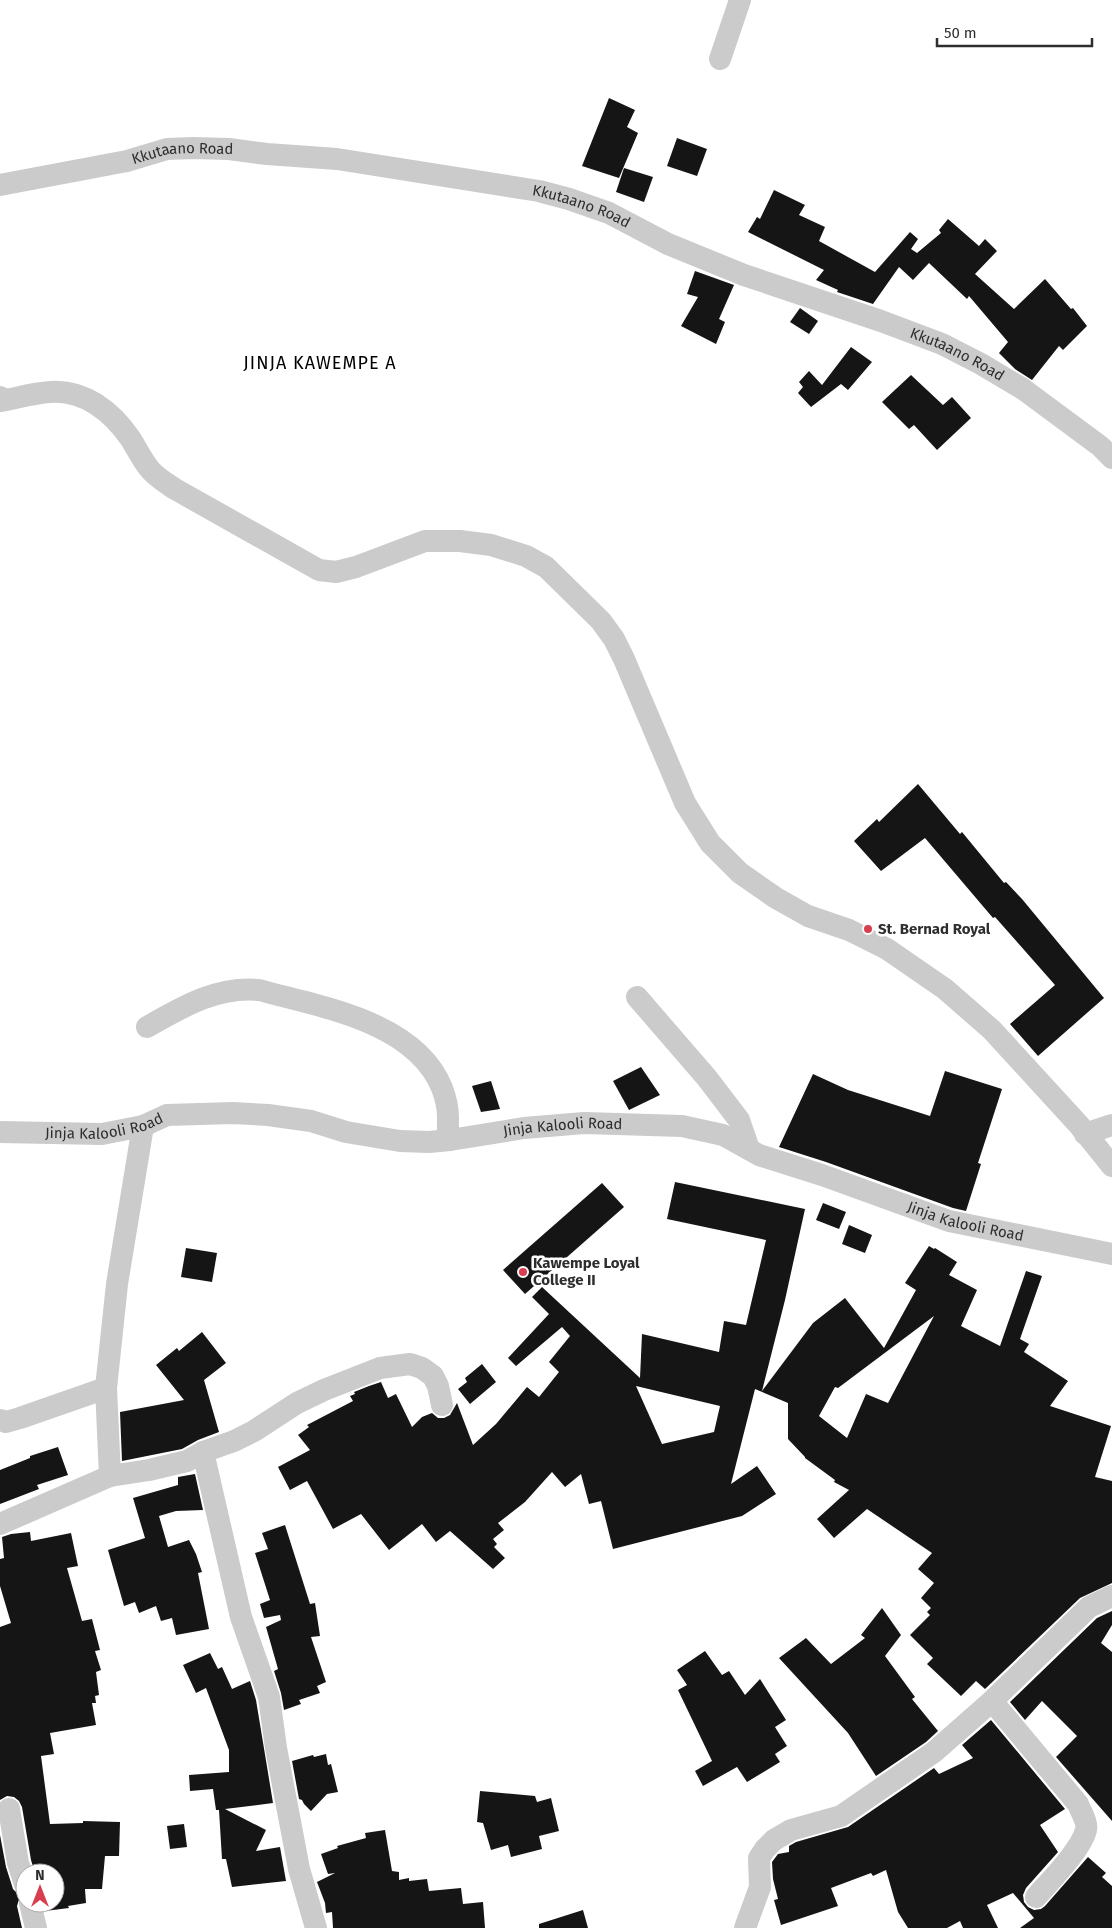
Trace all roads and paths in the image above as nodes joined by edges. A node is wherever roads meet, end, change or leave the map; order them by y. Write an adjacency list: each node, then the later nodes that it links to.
1 (740, 0): 2 (street)
2 (720, 59)
3 (0, 185): 5 (street, Kkutaano Road)
4 (0, 406): 11 (street)
5 (1112, 458)
6 (636, 997): 13 (street)
7 (146, 1027): 12 (street)
8 (1112, 1125): 11 (street)
9 (143, 1126): 10 (street, Jinja Kalooli Road); 12 (street, Jinja Kalooli Road); 16 (street)
10 (0, 1132)
11 (1085, 1134): 14 (street)
12 (450, 1140): 13 (street, Jinja Kalooli Road)
13 (749, 1149): 15 (street, Jinja Kalooli Road)
14 (1112, 1166)
15 (1112, 1254)
16 (106, 1388): 18 (street); 20 (street)
17 (442, 1405): 19 (street)
18 (0, 1420)
19 (203, 1452): 20 (street); 29 (street)
20 (110, 1476): 21 (street)
21 (0, 1524)
22 (1112, 1596): 23 (street)
23 (992, 1701): 26 (street); 30 (street)
24 (9, 1809): 25 (street)
25 (18, 1863)
26 (1036, 1897)
27 (32, 1913): 28 (street)
28 (36, 1928)
29 (316, 1928)
30 (745, 1928)

